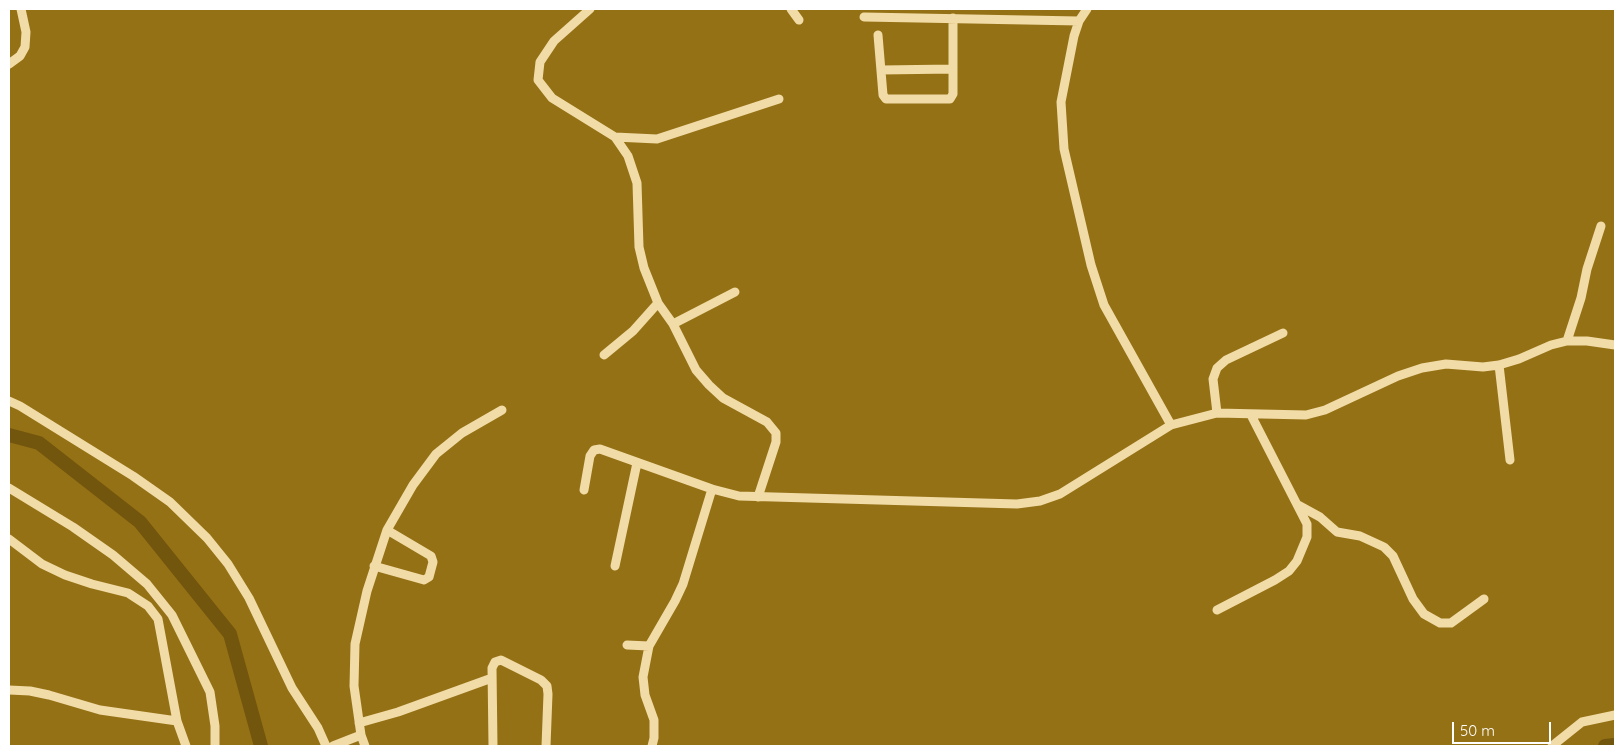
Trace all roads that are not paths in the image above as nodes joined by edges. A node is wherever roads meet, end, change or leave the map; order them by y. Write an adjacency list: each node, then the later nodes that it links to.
1 (21, 9): 10 (street)
2 (590, 9): 14 (street)
3 (792, 9): 7 (street)
4 (1086, 9): 8 (street)
5 (864, 17): 6 (street)
6 (953, 18): 8 (street); 11 (street)
7 (798, 20)
8 (1079, 20): 28 (street)
9 (878, 35): 12 (street)
10 (9, 64)
11 (953, 69): 12 (street); 12 (street)
12 (881, 70)
13 (779, 99): 14 (street)
14 (615, 137): 17 (street)
15 (1601, 226): 20 (street)
16 (735, 292): 18 (street)
17 (658, 303): 18 (street); 22 (street)
18 (673, 324): 34 (street)
19 (1283, 333): 26 (street)
20 (1567, 341): 21 (street); 23 (street)
21 (1615, 345)
22 (604, 355)
23 (1499, 365): 27 (street); 29 (street)
24 (9, 401): 52 (street)
25 (502, 410): 36 (street)
26 (1216, 413): 27 (street); 28 (street)
27 (1251, 415): 35 (street)
28 (1171, 425): 34 (street)
29 (1510, 460)
30 (637, 463): 32 (street); 33 (street); 39 (street)
31 (9, 488): 51 (street)
32 (712, 489): 34 (street); 43 (street)
33 (584, 490)
34 (758, 497)
35 (1298, 505): 40 (street); 41 (street)
36 (387, 530): 38 (street); 38 (street)
37 (9, 539): 47 (street)
38 (374, 566): 48 (street)
39 (615, 566)
40 (1484, 599)
41 (1218, 610)
42 (627, 645): 43 (street)
43 (649, 646): 57 (street)
44 (492, 678): 48 (street); 55 (street); 56 (street)
45 (9, 690): 47 (street)
46 (1615, 715): 58 (street)
47 (177, 721): 50 (street)
48 (359, 723): 49 (street)
49 (361, 735): 53 (street); 54 (street)
50 (186, 746)
51 (215, 746)
52 (326, 746)
53 (333, 746)
54 (365, 746)
55 (493, 746)
56 (546, 746)
57 (652, 746)
58 (1552, 746)

